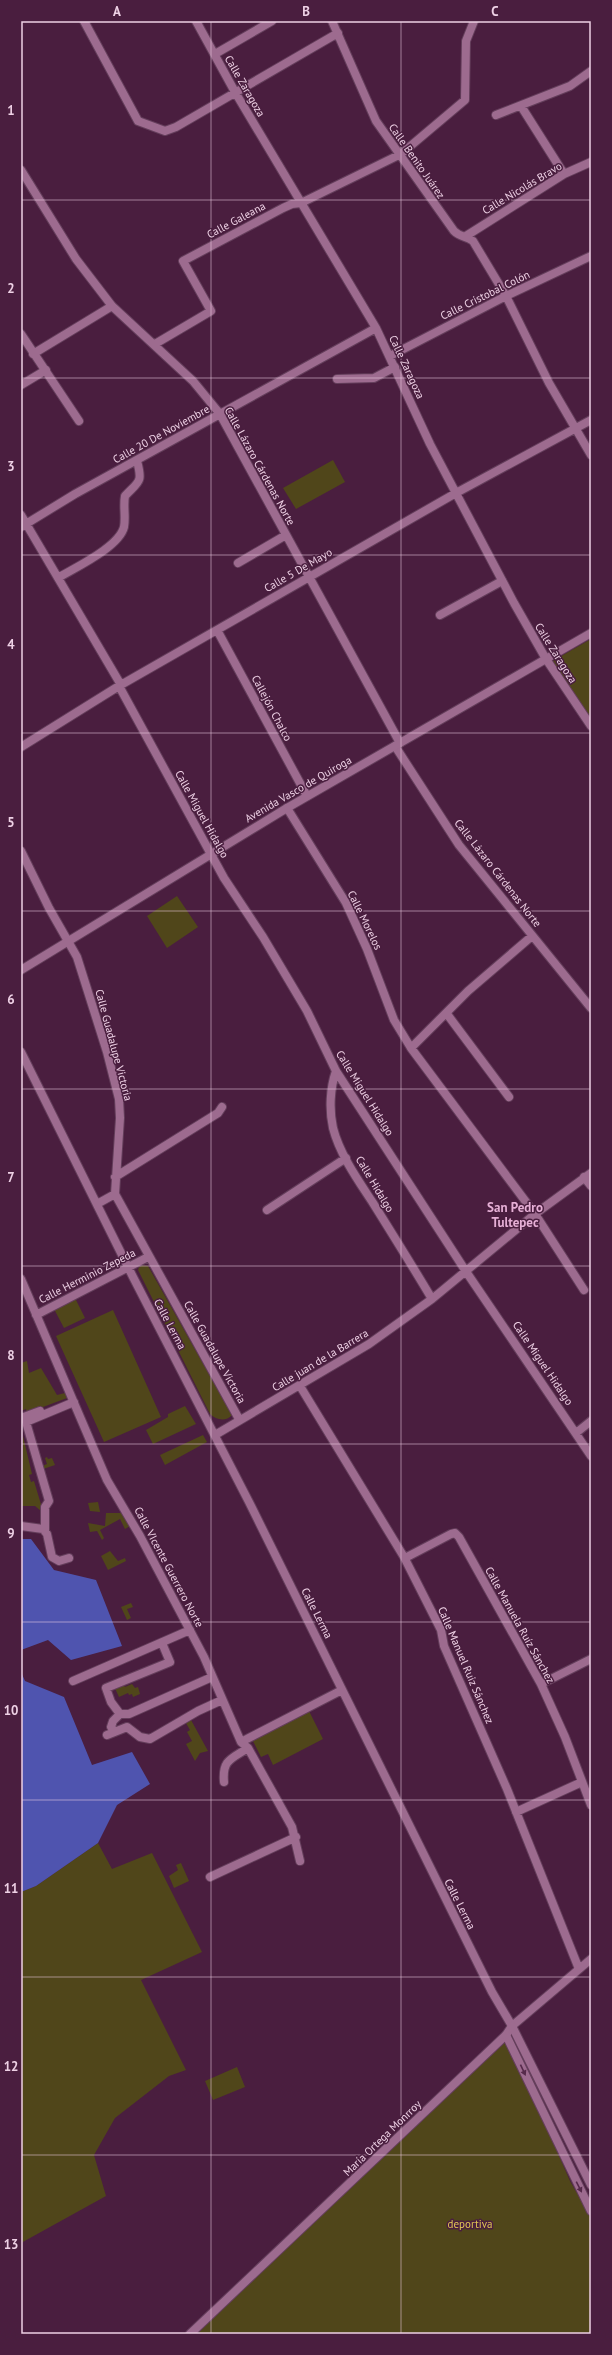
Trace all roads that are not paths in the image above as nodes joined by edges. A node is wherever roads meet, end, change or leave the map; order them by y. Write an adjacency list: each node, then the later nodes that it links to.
1 (84, 21): 9 (street)
2 (196, 21): 7 (street, Calle Zaragoza)
3 (272, 21): 7 (street)
4 (332, 21): 6 (street, Calle Benito Juárez)
5 (474, 21): 12 (street, Calle Galeana)
6 (338, 33): 9 (street); 12 (street, Calle Benito Juárez)
7 (214, 54): 9 (street, Calle Zaragoza)
8 (591, 71): 10 (street)
9 (235, 92): 16 (street, Calle Zaragoza)
10 (521, 106): 11 (street); 15 (street)
11 (496, 115)
12 (401, 154): 16 (street, Calle Galeana); 17 (street, Calle Benito Juárez)
13 (591, 162): 15 (street, Calle Nicolás Bravo)
14 (21, 170): 20 (street, Calle Lázaro Cárdenas Norte)
15 (564, 174): 17 (street, Calle Nicolás Bravo)
16 (301, 203): 21 (street, Calle Zaragoza); 23 (street, Calle Galeana)
17 (466, 236): 19 (street, Calle Benito Juárez)
18 (591, 256): 19 (street, Calle Cristobal Colón)
19 (506, 296): 25 (street, Calle Cristobal Colón); 33 (street, Calle Benito Juárez)
20 (112, 306): 23 (street, Calle Lázaro Cárdenas Norte); 24 (street)
21 (376, 328): 25 (street, Calle Zaragoza); 30 (street, Calle 20 De Noviembre)
22 (21, 334): 24 (street)
23 (155, 344): 30 (street, Calle Lázaro Cárdenas Norte)
24 (33, 354): 27 (street)
25 (390, 356): 26 (street, Calle Zaragoza)
26 (395, 367): 28 (street); 36 (street, Calle Zaragoza)
27 (46, 370): 29 (street); 32 (street)
28 (337, 379)
29 (21, 385)
30 (220, 414): 35 (street, Calle 20 De Noviembre); 39 (street, Calle Lázaro Cárdenas Norte)
31 (591, 420): 33 (street, Calle 5 De Mayo)
32 (79, 421)
33 (576, 427): 34 (street, Calle Benito Juárez); 36 (street, Calle 5 De Mayo)
34 (591, 455)
35 (137, 461): 38 (street, Calle 20 De Noviembre); 42 (street)
36 (456, 493): 41 (street, Calle 5 De Mayo); 43 (street, Calle Zaragoza)
37 (21, 515): 38 (street, Calle Miguel Hidalgo)
38 (24, 525): 42 (street, Calle Miguel Hidalgo)
39 (286, 535): 40 (street); 41 (street, Calle Lázaro Cárdenas Norte)
40 (238, 563)
41 (310, 577): 45 (street, Calle 5 De Mayo); 50 (street, Calle Lázaro Cárdenas Norte)
42 (58, 578): 48 (street, Calle Miguel Hidalgo)
43 (502, 581): 44 (street); 47 (street, Calle Zaragoza)
44 (440, 615)
45 (217, 630): 48 (street, Calle 5 De Mayo); 52 (street, Callejón Chalco)
46 (591, 633): 47 (street, Avenida Vasco de Quiroga)
47 (546, 659): 49 (street, Calle Zaragoza); 50 (street, Avenida Vasco de Quiroga)
48 (120, 685): 51 (street, Calle 5 De Mayo); 55 (street, Calle Miguel Hidalgo)
49 (591, 726)
50 (397, 744): 52 (street, Avenida Vasco de Quiroga); 56 (street, Calle Lázaro Cárdenas Norte)
51 (21, 747)
52 (307, 796): 53 (street, Avenida Vasco de Quiroga)
53 (287, 808): 55 (street, Avenida Vasco de Quiroga); 61 (street, Calle Morelos)
54 (21, 851): 57 (street, Calle Guadalupe Victoria)
55 (211, 853): 57 (street, Avenida Vasco de Quiroga); 63 (street, Calle Miguel Hidalgo)
56 (532, 936): 59 (street, Calle Lázaro Cárdenas Norte); 60 (street)
57 (68, 941): 58 (street, Avenida Vasco de Quiroga); 68 (street, Calle Guadalupe Victoria)
58 (21, 970)
59 (591, 1008)
60 (447, 1014): 61 (street); 64 (street)
61 (411, 1048): 73 (street, Calle Morelos)
62 (21, 1052): 71 (street, Calle Lerma)
63 (336, 1071): 66 (street, Calle Hidalgo); 76 (street, Calle Miguel Hidalgo)
64 (509, 1097)
65 (222, 1107): 68 (street)
66 (346, 1158): 72 (street); 79 (street, Calle Hidalgo)
67 (588, 1175): 69 (street); 73 (street, Calle juan de la Barrera)
68 (115, 1176): 70 (street, Calle Guadalupe Victoria)
69 (591, 1186)
70 (115, 1194): 71 (street); 74 (street, Calle Guadalupe Victoria)
71 (97, 1204): 75 (street, Calle Lerma)
72 (267, 1210)
73 (535, 1214): 76 (street, Calle juan de la Barrera); 78 (street, Calle Morelos)
74 (148, 1257): 75 (street, Calle Herminio Zepeda); 84 (street, Calle Guadalupe Victoria)
75 (128, 1266): 80 (street, Calle Herminio Zepeda); 87 (street, Calle Lerma)
76 (465, 1270): 79 (street, Calle juan de la Barrera); 86 (street, Calle Miguel Hidalgo)
77 (21, 1280): 80 (street, Calle VIcente Guerrero Norte)
78 (584, 1290)
79 (432, 1299): 81 (street, Calle juan de la Barrera)
80 (36, 1315): 82 (street, Calle VIcente Guerrero Norte)
81 (300, 1386): 84 (street, Calle juan de la Barrera); 92 (street, Calle Manuel Ruiz Sánchez)
82 (74, 1400): 83 (street); 90 (street); 93 (street, Calle VIcente Guerrero Norte)
83 (21, 1418)
84 (239, 1419): 87 (street, Calle juan de la Barrera)
85 (591, 1421): 86 (street)
86 (576, 1433): 88 (street, Calle Miguel Hidalgo)
87 (215, 1435): 99 (street, Calle Lerma)
88 (591, 1456)
89 (21, 1526): 90 (street)
90 (45, 1531): 91 (street)
91 (69, 1558)
92 (405, 1558): 98 (street, Calle Manuela Ruíz Sánchez); 106 (street, Calle Manuel Ruiz Sánchez)
93 (190, 1630): 94 (street); 96 (street, Calle VIcente Guerrero Norte)
94 (162, 1644): 97 (street); 101 (street)
95 (590, 1661): 98 (street)
96 (212, 1677): 100 (street, Calle VIcente Guerrero Norte); 101 (street)
97 (73, 1681)
98 (541, 1684): 104 (street, Calle Manuela Ruíz Sánchez)
99 (342, 1690): 102 (street); 112 (street, Calle Lerma)
100 (222, 1700): 101 (street); 102 (street, Calle VIcente Guerrero Norte)
101 (120, 1714)
102 (245, 1745): 103 (street); 107 (street, Calle VIcente Guerrero Norte)
103 (224, 1782)
104 (582, 1782): 105 (street, Calle Manuela Ruíz Sánchez); 106 (street)
105 (591, 1805)
106 (516, 1812): 111 (street, Calle Manuel Ruiz Sánchez)
107 (296, 1837): 108 (street, Calle VIcente Guerrero Norte); 109 (street)
108 (300, 1861)
109 (210, 1877)
110 (591, 1959): 111 (street, María Ortega Monrroy)
111 (579, 1969): 112 (street, María Ortega Monrroy)
112 (512, 2026): 113 (street, María Ortega Monrroy); 114 (street, Calle Lerma)
113 (506, 2035): 115 (street, one-way to 115); 116 (street, María Ortega Monrroy)
114 (591, 2185)
115 (591, 2211)
116 (190, 2334)

